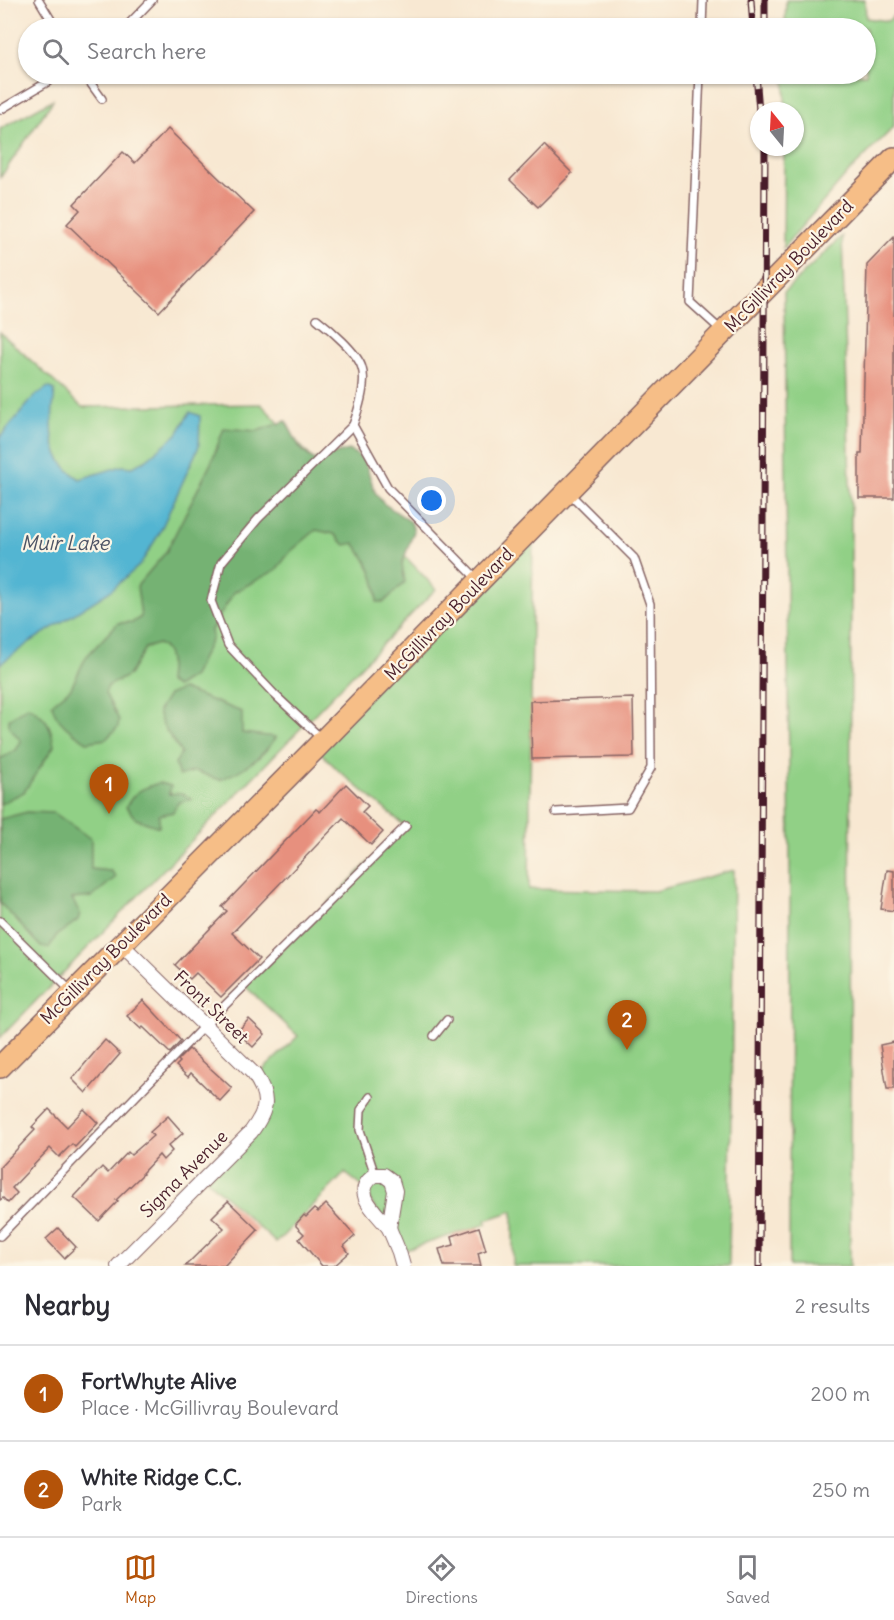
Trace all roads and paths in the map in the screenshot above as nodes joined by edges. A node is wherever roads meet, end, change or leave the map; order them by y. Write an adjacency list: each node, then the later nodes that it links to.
1 (39, 0): 4 (lane)
2 (152, 0): 5 (lane)
3 (703, 0): 6 (lane)
4 (50, 18)
5 (135, 18)
6 (702, 18)
7 (44, 84): 11 (lane)
8 (91, 84): 10 (lane)
9 (700, 84): 14 (lane)
10 (102, 99)
11 (0, 110)
12 (894, 158): 14 (main road, McGillivray Boulevard)
13 (317, 319): 15 (lane)
14 (724, 333): 16 (main road, McGillivray Boulevard)
15 (353, 425): 17 (lane); 18 (lane)
16 (568, 492): 17 (main road, McGillivray Boulevard); 19 (lane)
17 (480, 582): 18 (main road, McGillivray Boulevard)
18 (323, 741): 22 (main road, McGillivray Boulevard)
19 (556, 812)
20 (406, 826): 25 (lane)
21 (0, 921): 23 (lane)
22 (121, 944): 23 (main road, McGillivray Boulevard); 25 (street, Front Street)
23 (72, 992): 27 (main road, McGillivray Boulevard)
24 (447, 1020): 26 (lane)
25 (204, 1026): 29 (street, Front Street); 32 (lane)
26 (434, 1036)
27 (0, 1066)
28 (370, 1097): 30 (lane)
29 (266, 1102): 33 (street, Sigma Avenue)
30 (375, 1175): 31 (street); 31 (street)
31 (389, 1228): 34 (street)
32 (0, 1236)
33 (118, 1266)
34 (403, 1266)

